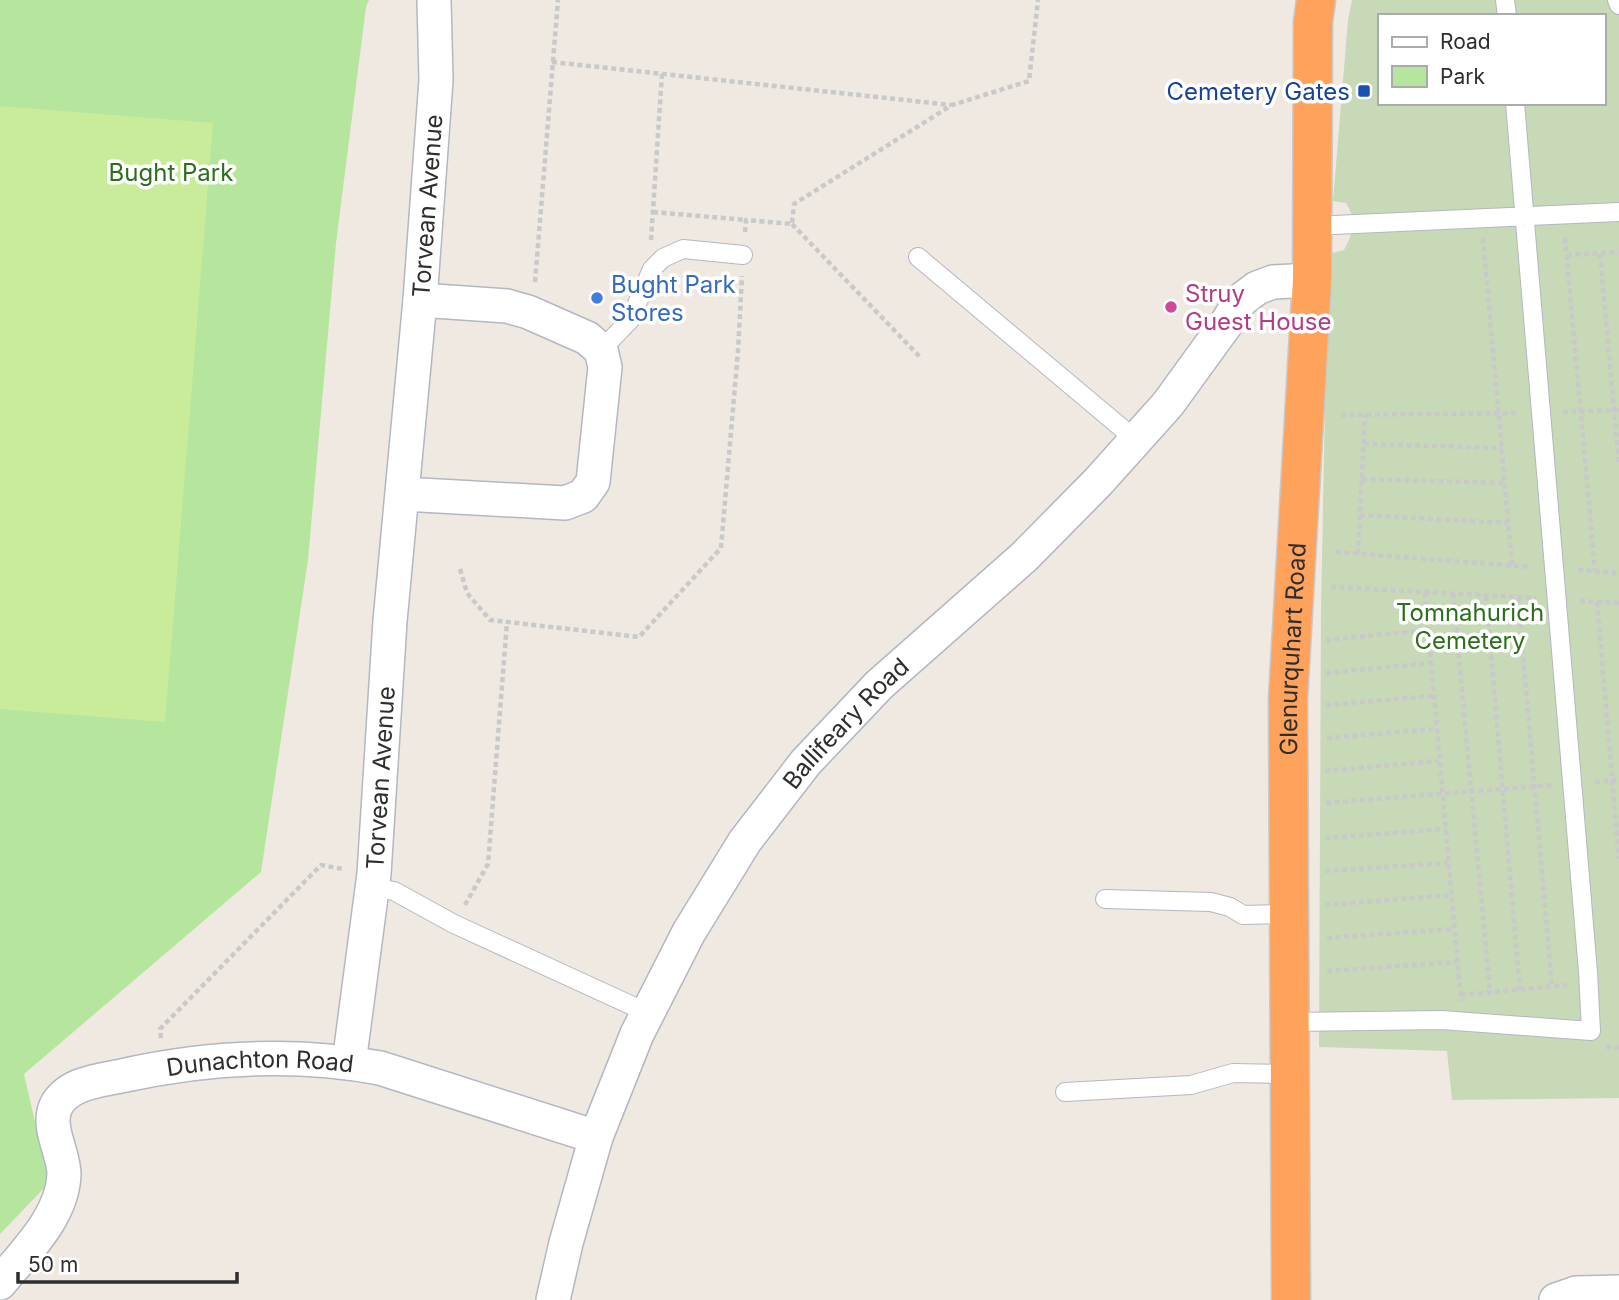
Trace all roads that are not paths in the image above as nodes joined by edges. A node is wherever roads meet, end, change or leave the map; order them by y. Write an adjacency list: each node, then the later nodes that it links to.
1 (434, 0): 12 (street, Torvean Avenue)
2 (1316, 0): 8 (highway, Glenurquhart Road)
3 (1617, 0): 4 (lane)
4 (1619, 5)
5 (1515, 105): 7 (lane)
6 (1619, 212): 7 (lane)
7 (1524, 214): 8 (lane); 20 (lane)
8 (1312, 226): 11 (highway, Glenurquhart Road)
9 (743, 255): 13 (lane)
10 (918, 257): 14 (lane)
11 (1312, 280): 14 (street, Ballifeary Road); 18 (highway, Glenurquhart Road)
12 (419, 300): 13 (street); 15 (street, Torvean Avenue)
13 (601, 349): 15 (street)
14 (1136, 440): 19 (street, Ballifeary Road)
15 (403, 494): 16 (street, Torvean Avenue)
16 (373, 880): 19 (lane); 21 (street, Torvean Avenue)
17 (1105, 899): 18 (lane)
18 (1307, 910): 20 (highway, Glenurquhart Road)
19 (648, 1013): 24 (street, Ballifeary Road)
20 (1289, 1022): 22 (highway, Glenurquhart Road)
21 (349, 1063): 24 (street, Dunachton Road); 25 (street, Dunachton Road)
22 (1289, 1074): 23 (lane); 28 (highway, Glenurquhart Road)
23 (1065, 1092)
24 (597, 1138): 27 (street, Ballifeary Road)
25 (0, 1283)
26 (1619, 1292): 29 (street)
27 (553, 1300)
28 (1291, 1300)
29 (1556, 1300)

